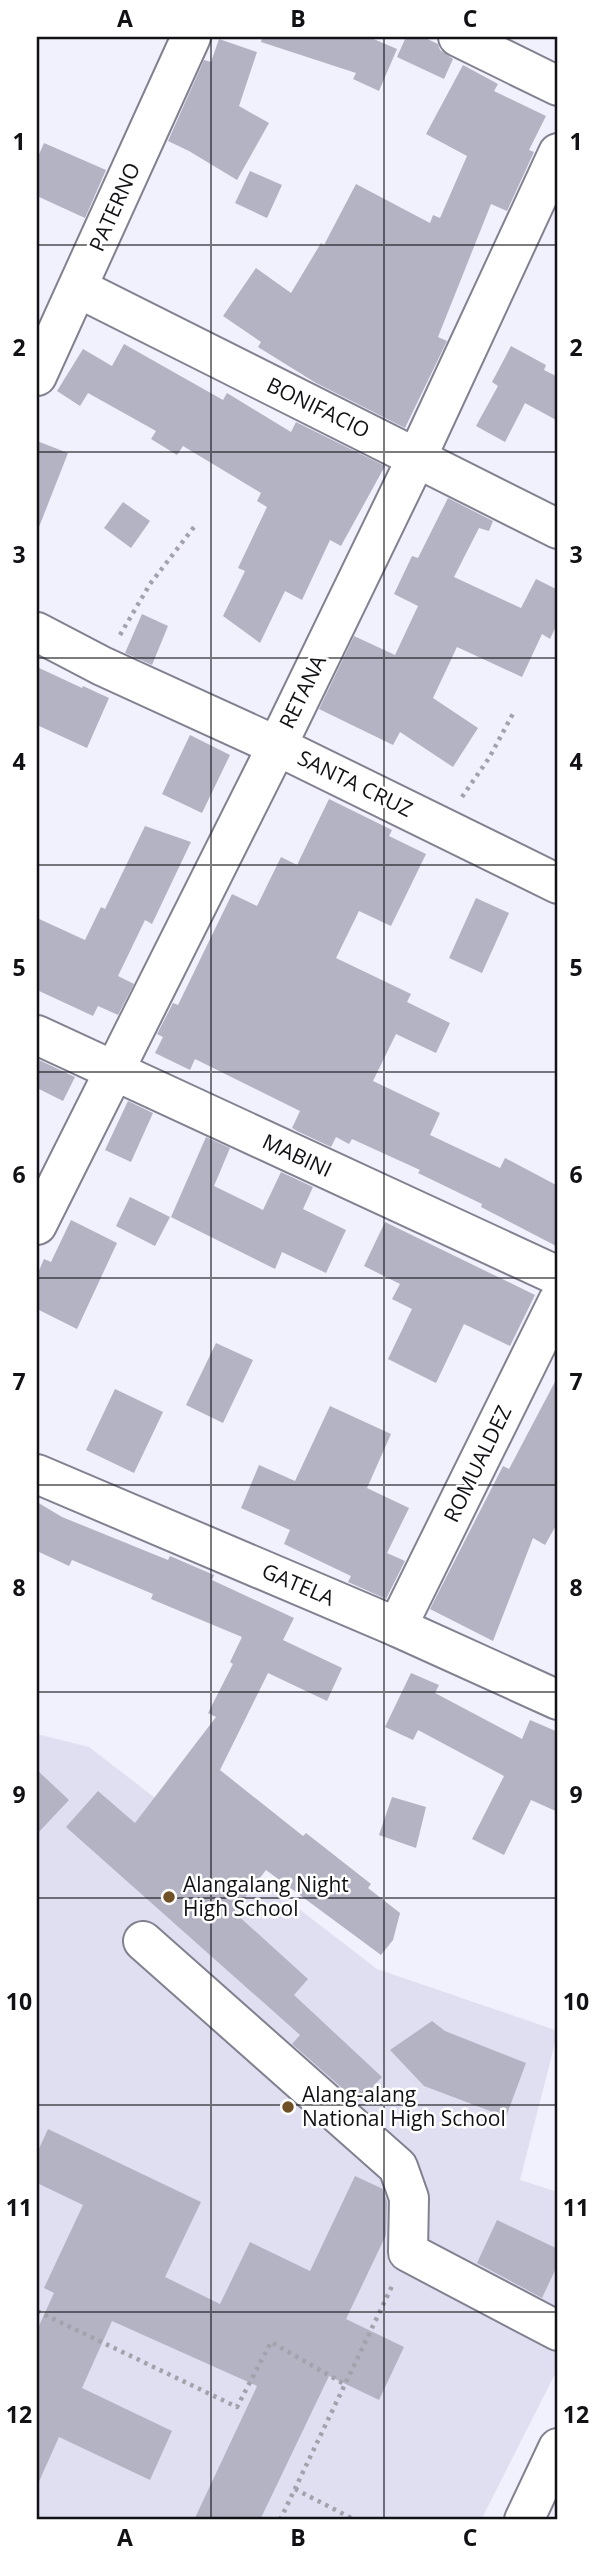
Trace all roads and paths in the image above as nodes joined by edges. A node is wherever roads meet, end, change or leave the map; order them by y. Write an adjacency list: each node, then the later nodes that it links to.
1 (191, 37): 5 (main road, PATERNO)
2 (458, 37): 3 (main road)
3 (558, 86)
4 (558, 153): 7 (main road, RETANA)
5 (78, 288): 6 (main road, PATERNO); 7 (main road, BONIFACIO)
6 (37, 376)
7 (417, 457): 9 (main road, BONIFACIO); 13 (main road, RETANA)
8 (194, 527): 11 (path)
9 (558, 529)
10 (37, 632): 11 (main road, SANTA CRUZ)
11 (102, 666): 13 (main road, SANTA CRUZ)
12 (515, 710): 14 (path)
13 (277, 746): 14 (main road, SANTA CRUZ); 17 (main road, RETANA)
14 (442, 826): 15 (main road, SANTA CRUZ)
15 (558, 884)
16 (37, 1035): 17 (main road, MABINI)
17 (112, 1071): 18 (main road, RETANA); 19 (main road, MABINI)
18 (37, 1225)
19 (558, 1276)
20 (558, 1301): 22 (main road, ROMUALDEZ)
21 (37, 1474): 22 (main road, GATELA)
22 (397, 1627): 23 (main road, GATELA)
23 (558, 1700)
24 (144, 1941): 25 (main road)
25 (408, 2252): 27 (main road); 28 (path)
26 (37, 2311): 28 (path)
27 (558, 2331)
28 (346, 2385): 30 (path)
29 (558, 2448): 31 (main road)
30 (295, 2489): 32 (path); 33 (path)
31 (540, 2503)
32 (280, 2520)
33 (355, 2520)

